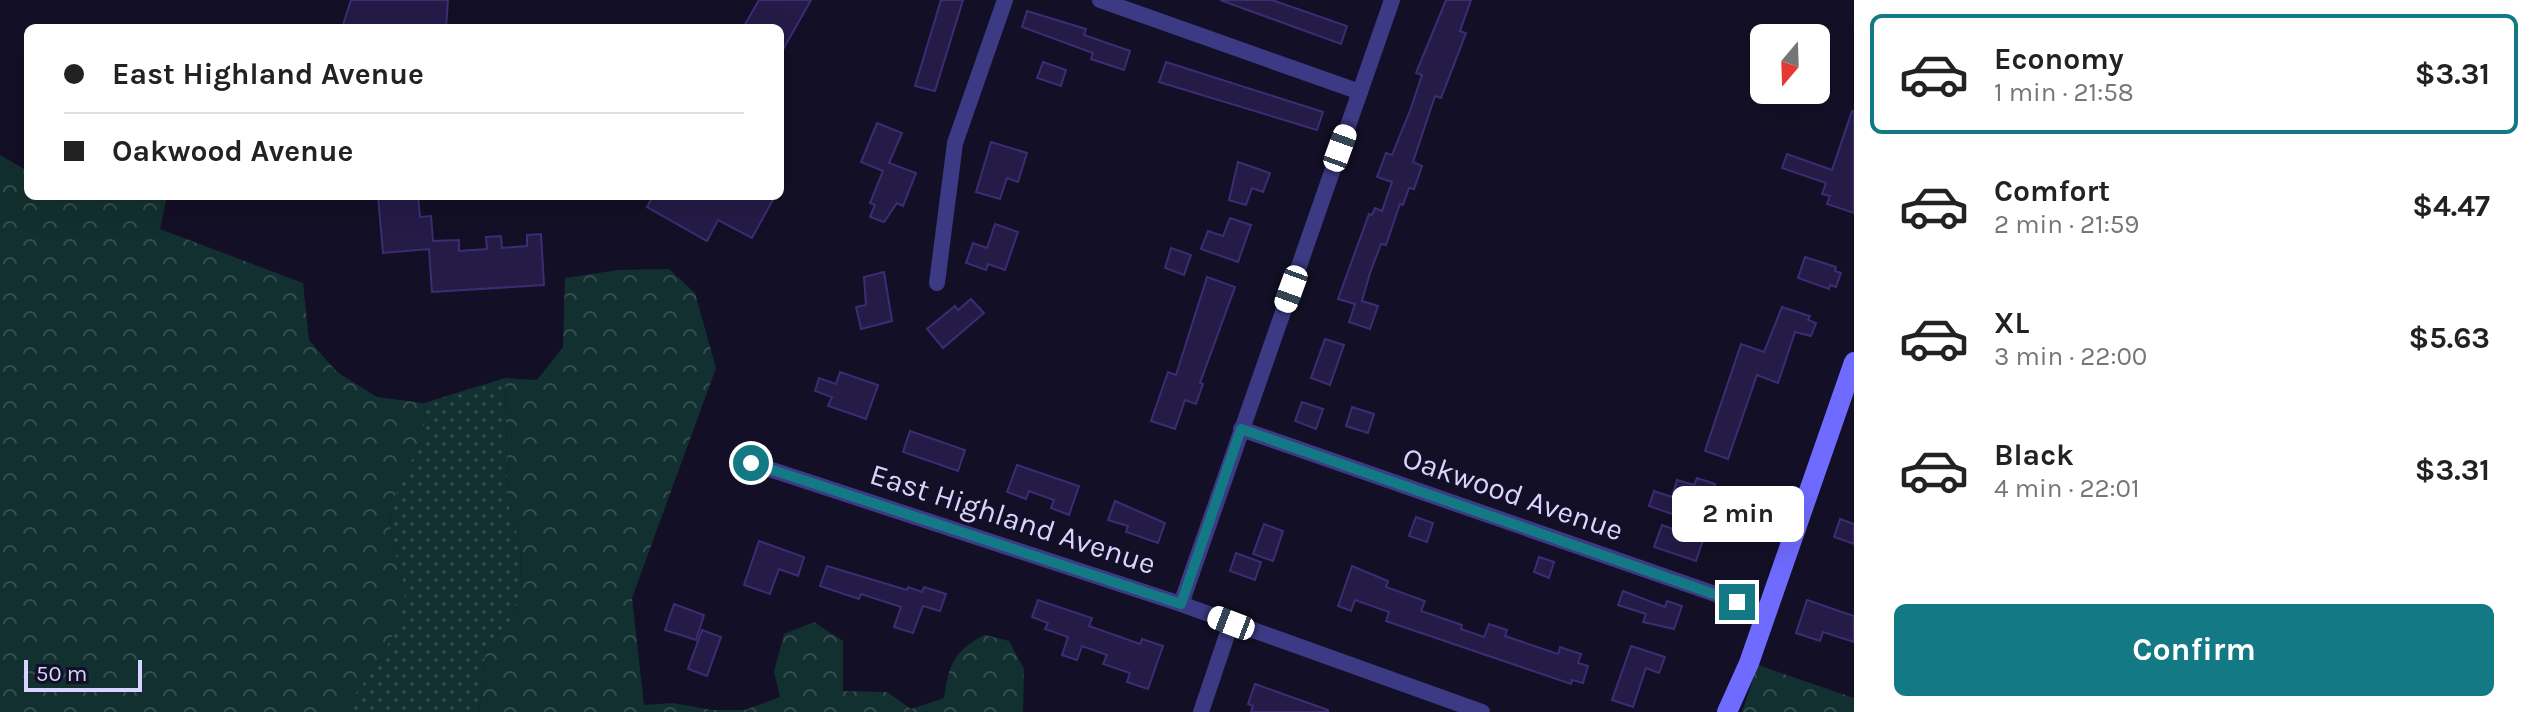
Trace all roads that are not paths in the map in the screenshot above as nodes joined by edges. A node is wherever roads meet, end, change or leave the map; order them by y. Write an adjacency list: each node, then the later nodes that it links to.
1 (1005, 0): 5 (street)
2 (1100, 0): 4 (street)
3 (1392, 0): 4 (street)
4 (1360, 92): 7 (street)
5 (937, 283)
6 (1854, 362): 10 (street)
7 (1241, 429): 9 (street); 10 (street, Oakwood Avenue)
8 (751, 463): 9 (street, East Highland Avenue)
9 (1181, 604): 11 (street, East Highland Avenue)
10 (1767, 612): 14 (street)
11 (1231, 623): 12 (street); 13 (street, East Highland Avenue)
12 (1201, 712)
13 (1482, 712)
14 (1727, 712)

